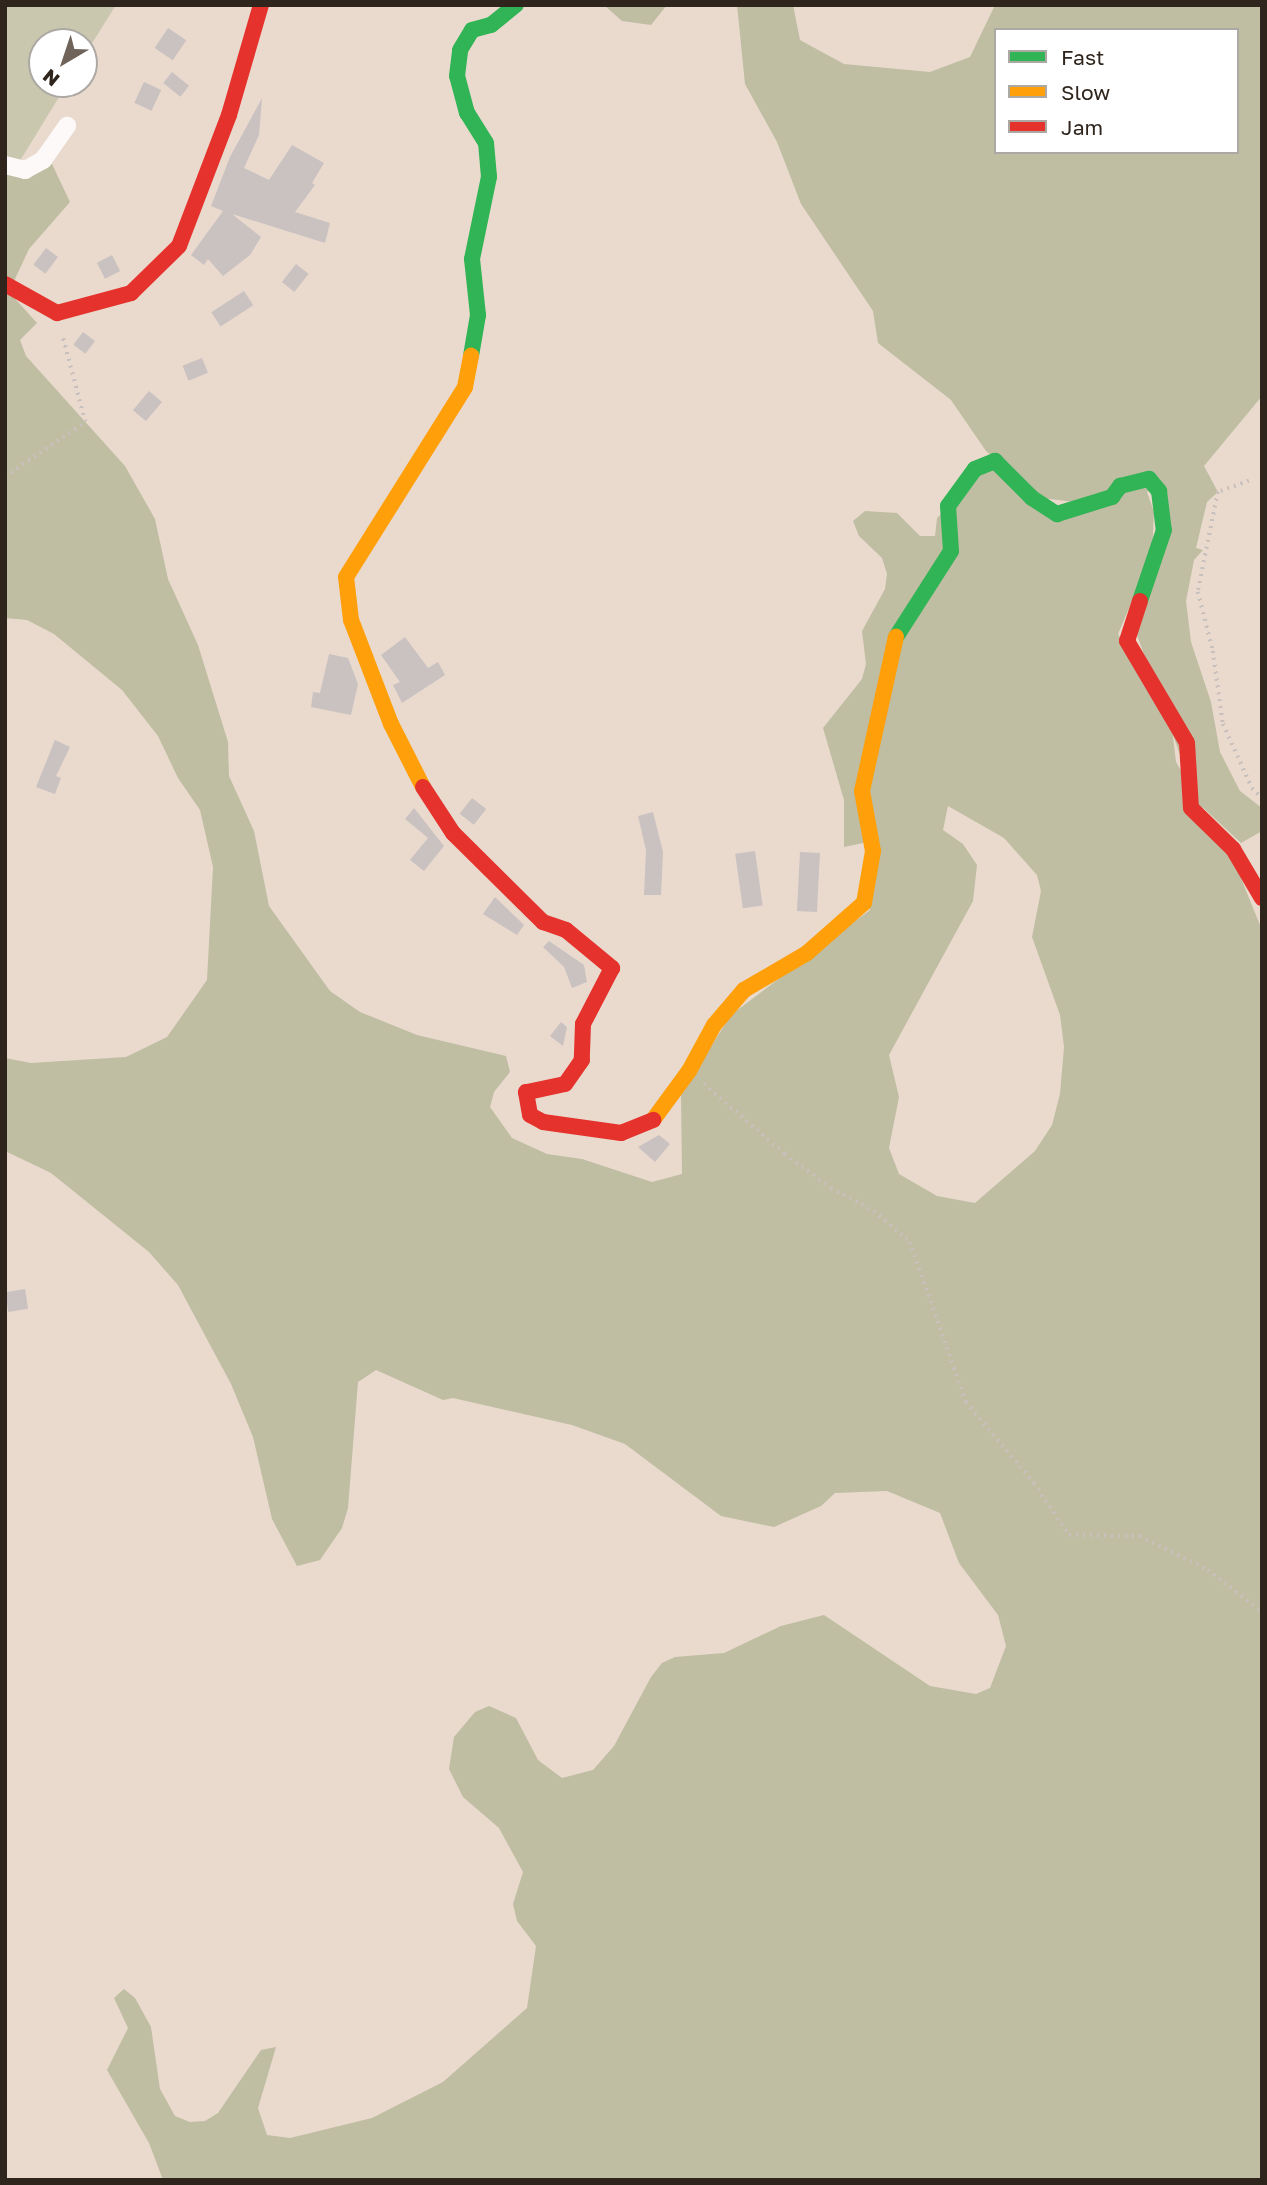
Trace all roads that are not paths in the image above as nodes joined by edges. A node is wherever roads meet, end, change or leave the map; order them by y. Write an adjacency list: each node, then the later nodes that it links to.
1 (261, 5): 5 (street)
2 (516, 5): 6 (street)
3 (67, 125): 4 (street)
4 (5, 165)
5 (5, 284)
6 (1262, 898)

